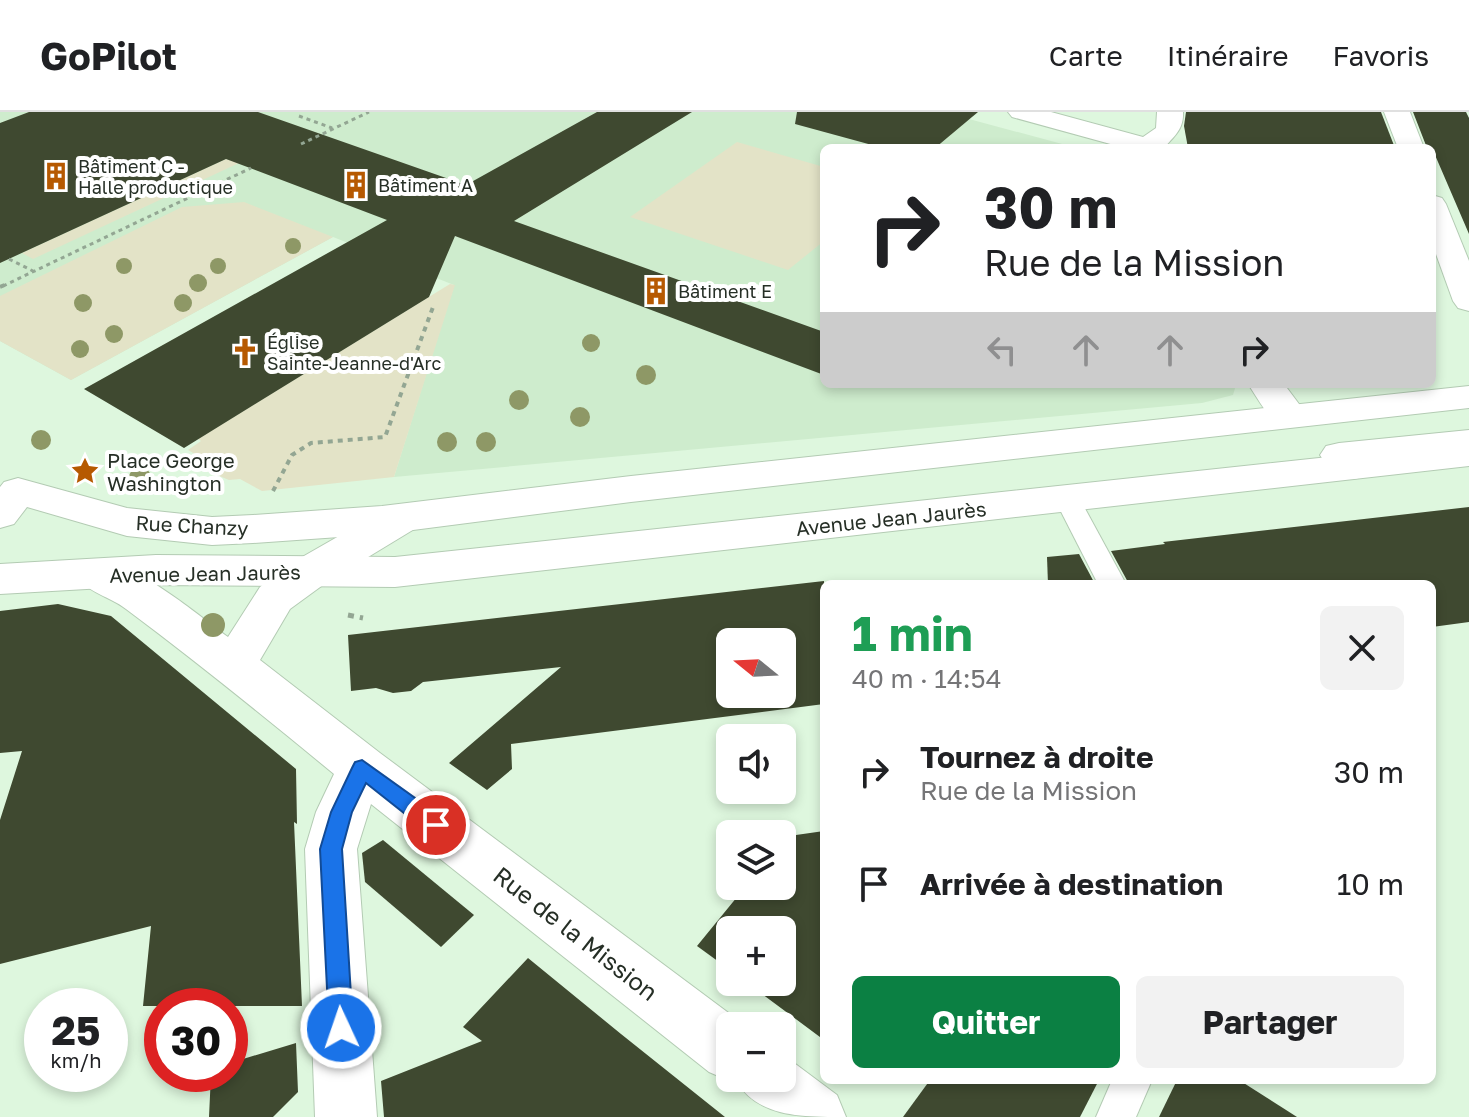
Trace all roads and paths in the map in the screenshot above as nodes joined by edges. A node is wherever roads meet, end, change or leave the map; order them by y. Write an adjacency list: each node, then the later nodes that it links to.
1 (369, 112): 6 (path)
2 (1021, 112): 8 (main road)
3 (1170, 112): 9 (main road)
4 (1397, 112): 10 (main road)
5 (299, 116): 6 (path)
6 (334, 129): 7 (path)
7 (301, 144)
8 (1138, 144)
9 (1153, 144)
10 (1409, 144)
11 (251, 168): 14 (path)
12 (1436, 214): 16 (main road)
13 (9, 259): 14 (path)
14 (33, 271): 15 (path)
15 (0, 287)
16 (1469, 301)
17 (433, 307): 23 (path)
18 (1269, 388): 20 (main road)
19 (1469, 397): 20 (main road, Avenue Jean Jaurès)
20 (1290, 416): 27 (main road, Avenue Jean Jaurès)
21 (1469, 442): 24 (main road)
22 (1469, 454): 24 (main road, Avenue Jean Jaurès)
23 (292, 455)
24 (1349, 468): 25 (main road, Avenue Jean Jaurès)
25 (1067, 498): 29 (main road, Avenue Jean Jaurès); 32 (lane)
26 (9, 502): 28 (main road, Rue Chanzy)
27 (402, 518): 28 (main road, Avenue Jean Jaurès); 29 (main road, Avenue Jean Jaurès)
28 (322, 525)
29 (312, 571): 30 (main road, Avenue Jean Jaurès); 33 (main road)
30 (98, 575): 31 (main road); 33 (main road, Rue de la Mission)
31 (0, 579)
32 (1110, 580)
33 (234, 665): 34 (main road, Rue de la Mission)
34 (362, 768): 35 (main road, Rue de la Mission); 38 (main road)
35 (716, 1040)
36 (1130, 1084): 40 (lane)
37 (783, 1092): 39 (main road)
38 (346, 1117)
39 (815, 1117)
40 (1116, 1117)

